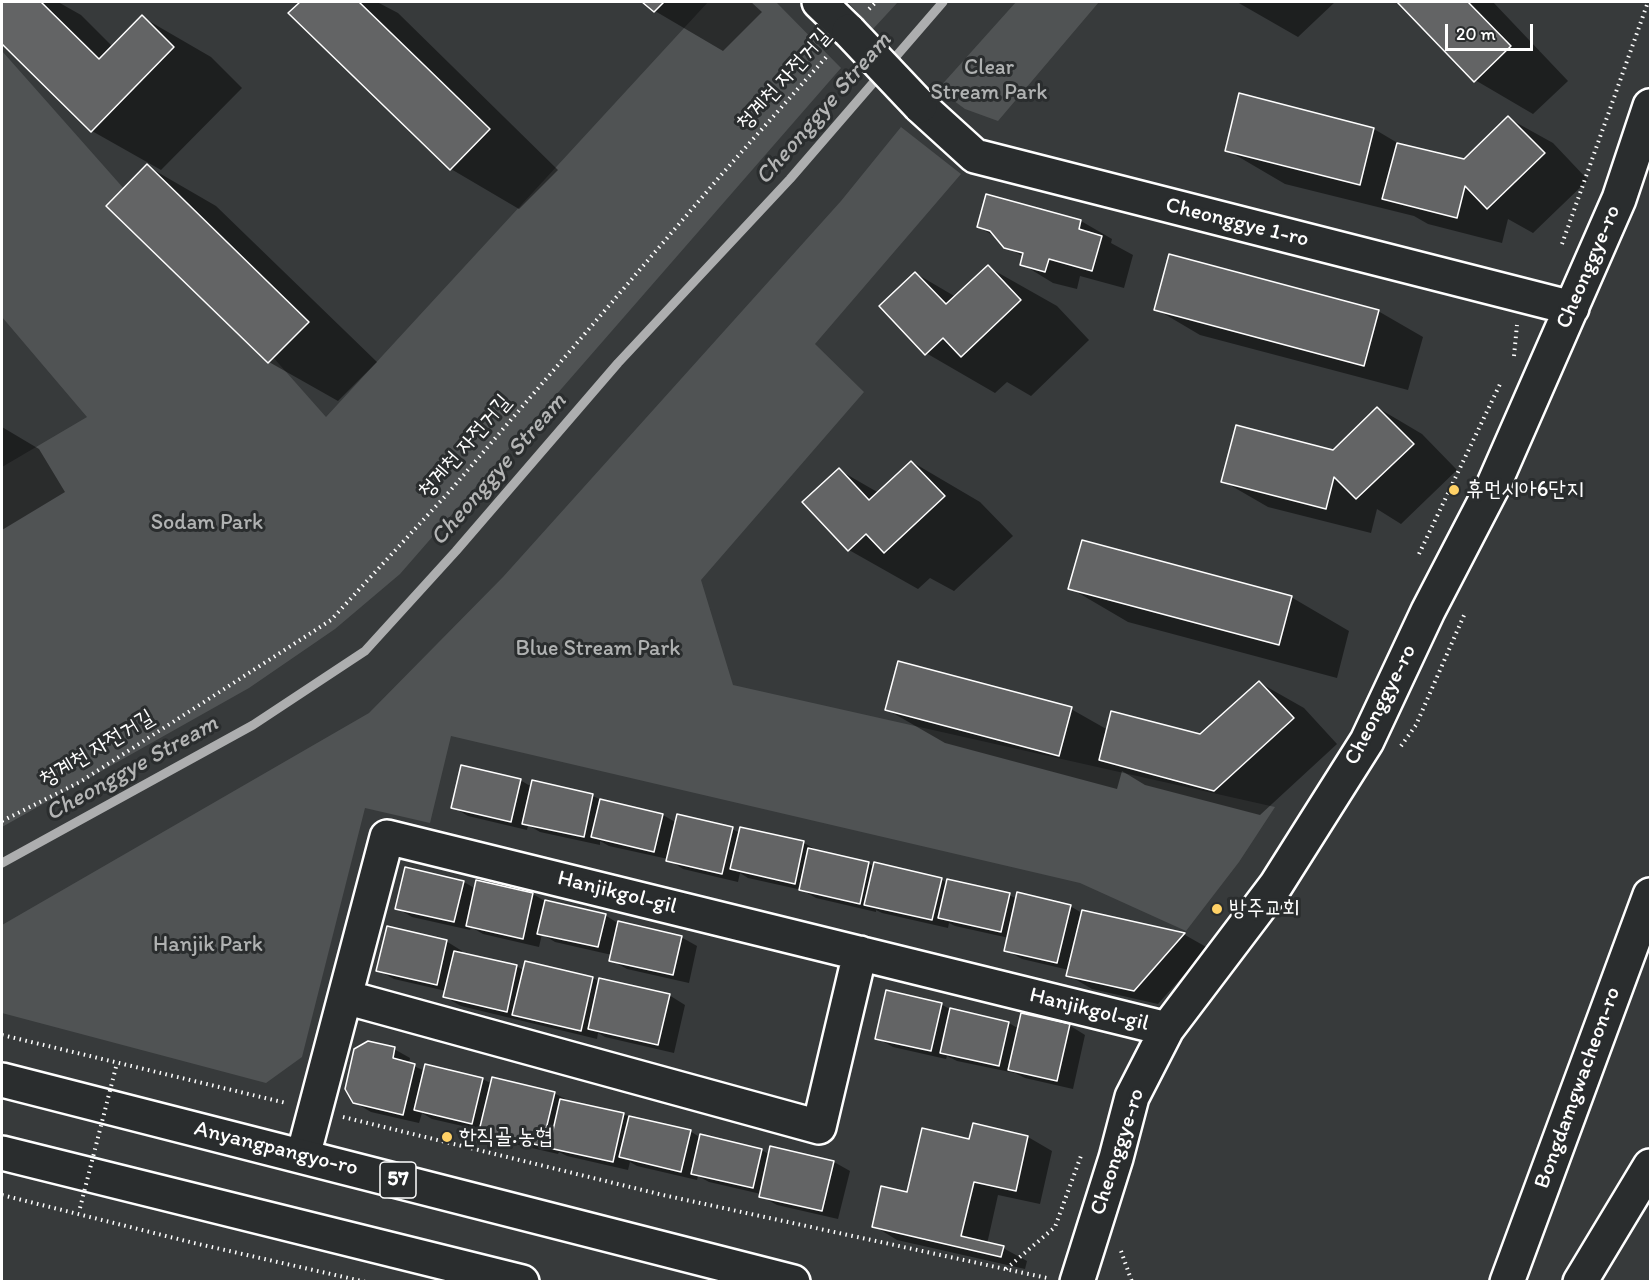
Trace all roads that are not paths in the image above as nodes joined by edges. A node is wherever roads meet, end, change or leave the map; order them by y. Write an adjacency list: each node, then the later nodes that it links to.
1 (819, 2): 3 (main road, Cheonggye 1-ro, bridge)
2 (1650, 106): 3 (main road, Cheonggye-ro)
3 (1572, 308): 7 (main road, Cheonggye-ro)
4 (1650, 895): 15 (main road, Bongdamgwacheon-ro)
5 (860, 953): 6 (main road, Hanjikgol-gil); 6 (main road); 7 (main road, Hanjikgol-gil)
6 (345, 997): 10 (main road, Hanjikgol-gil)
7 (1167, 1029): 12 (main road, Cheonggye-ro)
8 (2, 1080): 10 (main road, Anyangpangyo-ro / 57)
9 (2, 1153): 13 (main road)
10 (303, 1156): 14 (main road, Anyangpangyo-ro / 57)
11 (1650, 1166): 16 (main road)
12 (1066, 1280)
13 (522, 1281)
14 (794, 1281)
15 (1507, 1281)
16 (1580, 1281)

